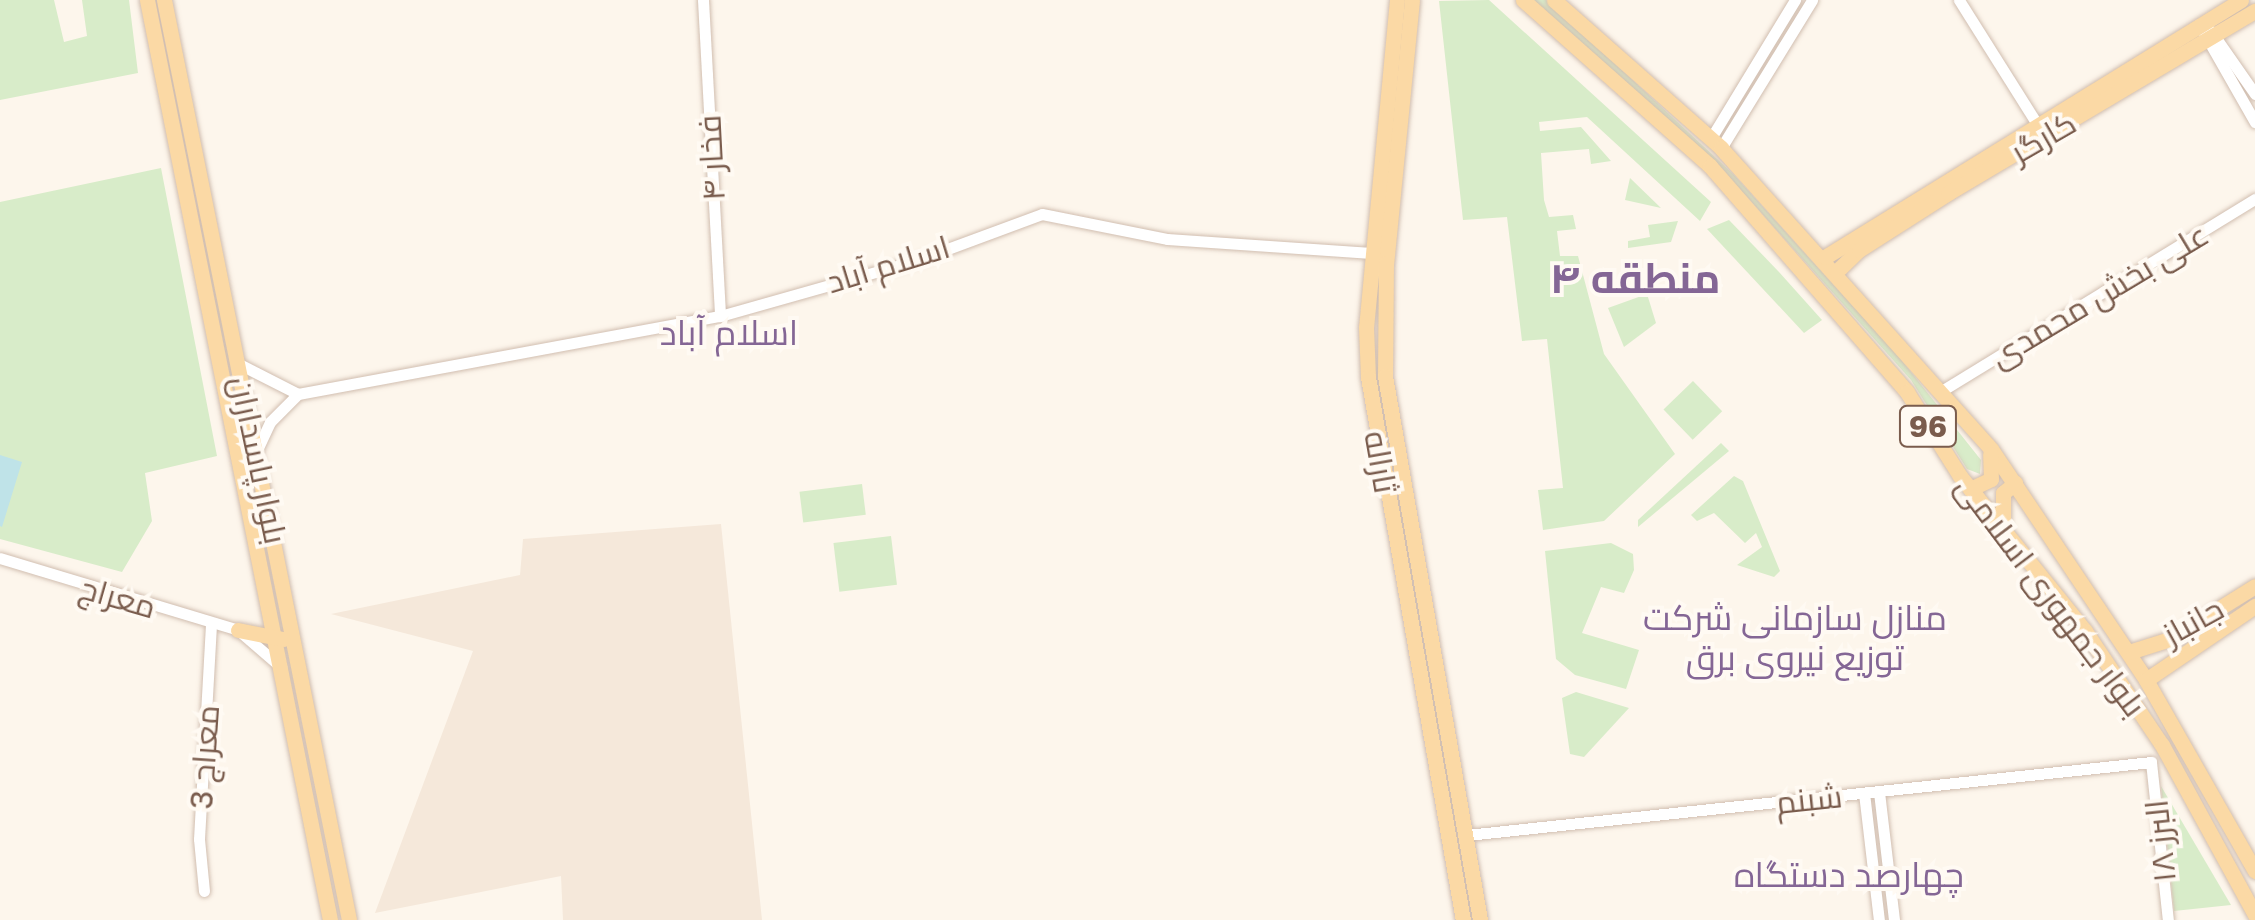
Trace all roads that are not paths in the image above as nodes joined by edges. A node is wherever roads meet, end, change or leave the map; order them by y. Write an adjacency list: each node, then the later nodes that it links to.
1 (146, 0): 39 (main road, بلوار پاسداران)
2 (164, 0): 28 (main road, بلوار پاسداران)
3 (703, 0): 27 (street, فخار ۴)
4 (1396, 0): 24 (main road, ثاراله)
5 (1412, 0): 35 (main road, ثاراله)
6 (1523, 0): 34 (main road, بلوار جمهوری اسلامی / 96)
7 (1554, 0): 20 (main road, بلوار جمهوری اسلامی / 96)
8 (1795, 0): 17 (street)
9 (1812, 0): 19 (street)
10 (1959, 0): 18 (street)
11 (2241, 0): 13 (main road, کارگر)
12 (2255, 11): 14 (main road, کارگر)
13 (2199, 24): 14 (street); 18 (main road, کارگر)
14 (2210, 37): 15 (street); 16 (street); 21 (main road, کارگر)
15 (2255, 94)
16 (2255, 122)
17 (1720, 124): 19 (street); 20 (street)
18 (2037, 124): 21 (main road, کارگر)
19 (1733, 131): 20 (street)
20 (1716, 143): 25 (main road, بلوار جمهوری اسلامی / 96)
21 (2010, 147): 23 (main road, کارگر)
22 (2255, 199): 29 (street, علی بخش محمدی)
23 (1854, 245): 25 (main road, کارگر); 26 (main road, کارگر)
24 (1372, 253): 27 (street, اسلام آباد); 35 (main road, ثاراله)
25 (1826, 257): 26 (main road, بلوار جمهوری اسلامی / 96)
26 (1838, 271): 29 (main road, بلوار جمهوری اسلامی / 96)
27 (720, 316): 30 (street, اسلام آباد)
28 (239, 364): 30 (street); 32 (main road, بلوار پاسداران)
29 (1942, 390): 31 (main road, بلوار جمهوری اسلامی / 96)
30 (298, 394): 32 (street)
31 (1985, 442): 33 (main road, بلوار جمهوری اسلامی / 96); 34 (main road)
32 (257, 450): 44 (main road, بلوار پاسداران)
33 (2016, 483): 36 (main road); 45 (main road, بلوار جمهوری اسلامی / 96)
34 (1970, 489): 36 (main road, بلوار جمهوری اسلامی / 96)
35 (1396, 502): 52 (main road, ثاراله); 58 (main road, ثاراله)
36 (2004, 530): 48 (main road, بلوار جمهوری اسلامی / 96)
37 (0, 558): 41 (street, معراج)
38 (2255, 586): 45 (main road, جانباز)
39 (268, 604): 42 (street); 43 (main road, بلوار پاسداران)
40 (2255, 606): 47 (main road, جانباز)
41 (210, 623): 42 (street, معراج); 54 (street, معراج 3)
42 (238, 630): 43 (main road); 46 (street)
43 (274, 637): 44 (main road); 46 (main road, بلوار پاسداران)
44 (296, 641): 57 (main road, بلوار پاسداران)
45 (2129, 652): 47 (main road, بلوار جمهوری اسلامی / 96)
46 (280, 668): 56 (main road, بلوار پاسداران)
47 (2146, 680): 53 (main road, بلوار جمهوری اسلامی / 96)
48 (2162, 745): 49 (main road); 55 (main road, بلوار جمهوری اسلامی / 96)
49 (2151, 762): 50 (street, شبنم); 62 (street, البرز ۱۸)
50 (1879, 792): 51 (street, شبنم); 61 (street)
51 (1864, 793): 52 (street, شبنم); 60 (street)
52 (1467, 836): 59 (main road, ثاراله)
53 (2255, 870)
54 (204, 891)
55 (2255, 914)
56 (330, 920)
57 (349, 920)
58 (1462, 920)
59 (1480, 920)
60 (1879, 920)
61 (1894, 920)
62 (2168, 920)

